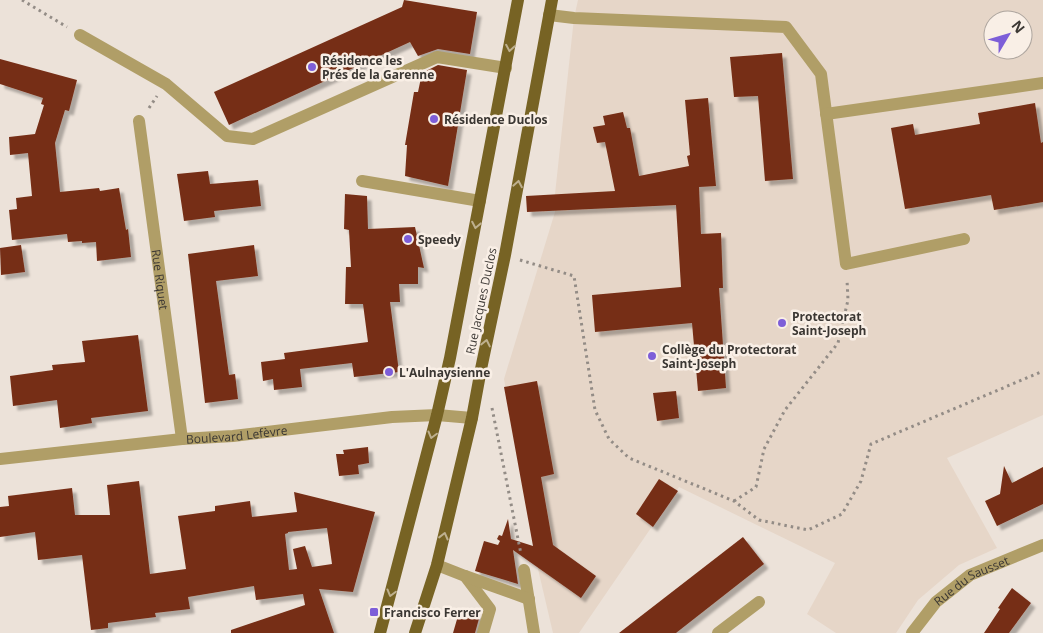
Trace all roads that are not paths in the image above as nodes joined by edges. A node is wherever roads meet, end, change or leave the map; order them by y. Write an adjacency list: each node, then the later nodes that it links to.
1 (518, 0): 5 (main road, Rue Jacques Duclos, one-way to 5)
2 (552, 0): 3 (main road, Rue Jacques Duclos)
3 (550, 15): 7 (street); 13 (main road, Rue Jacques Duclos, one-way to 3)
4 (80, 35): 5 (street)
5 (506, 68): 10 (main road, Rue Jacques Duclos)
6 (1043, 83): 7 (street)
7 (826, 114): 11 (street)
8 (139, 121): 14 (street, Rue Riquet)
9 (362, 181): 10 (street)
10 (480, 201): 12 (main road, Rue Jacques Duclos, one-way to 12)
11 (964, 239)
12 (437, 415): 13 (street, Boulevard Lefèvre); 14 (street, Boulevard Lefèvre); 22 (main road, Rue Jacques Duclos, one-way to 22)
13 (472, 418): 17 (main road, Rue Jacques Duclos, one-way to 13)
14 (182, 439): 15 (street, Boulevard Lefèvre)
15 (0, 460)
16 (1043, 545): 27 (street, Rue du Sausset)
17 (437, 566): 19 (street); 23 (main road, Rue Jacques Duclos)
18 (524, 570): 20 (street)
19 (465, 576): 20 (street); 24 (street)
20 (528, 599): 25 (street)
21 (759, 602): 26 (street)
22 (380, 633)
23 (415, 633)
24 (483, 633)
25 (534, 633)
26 (718, 633)
27 (912, 633)

